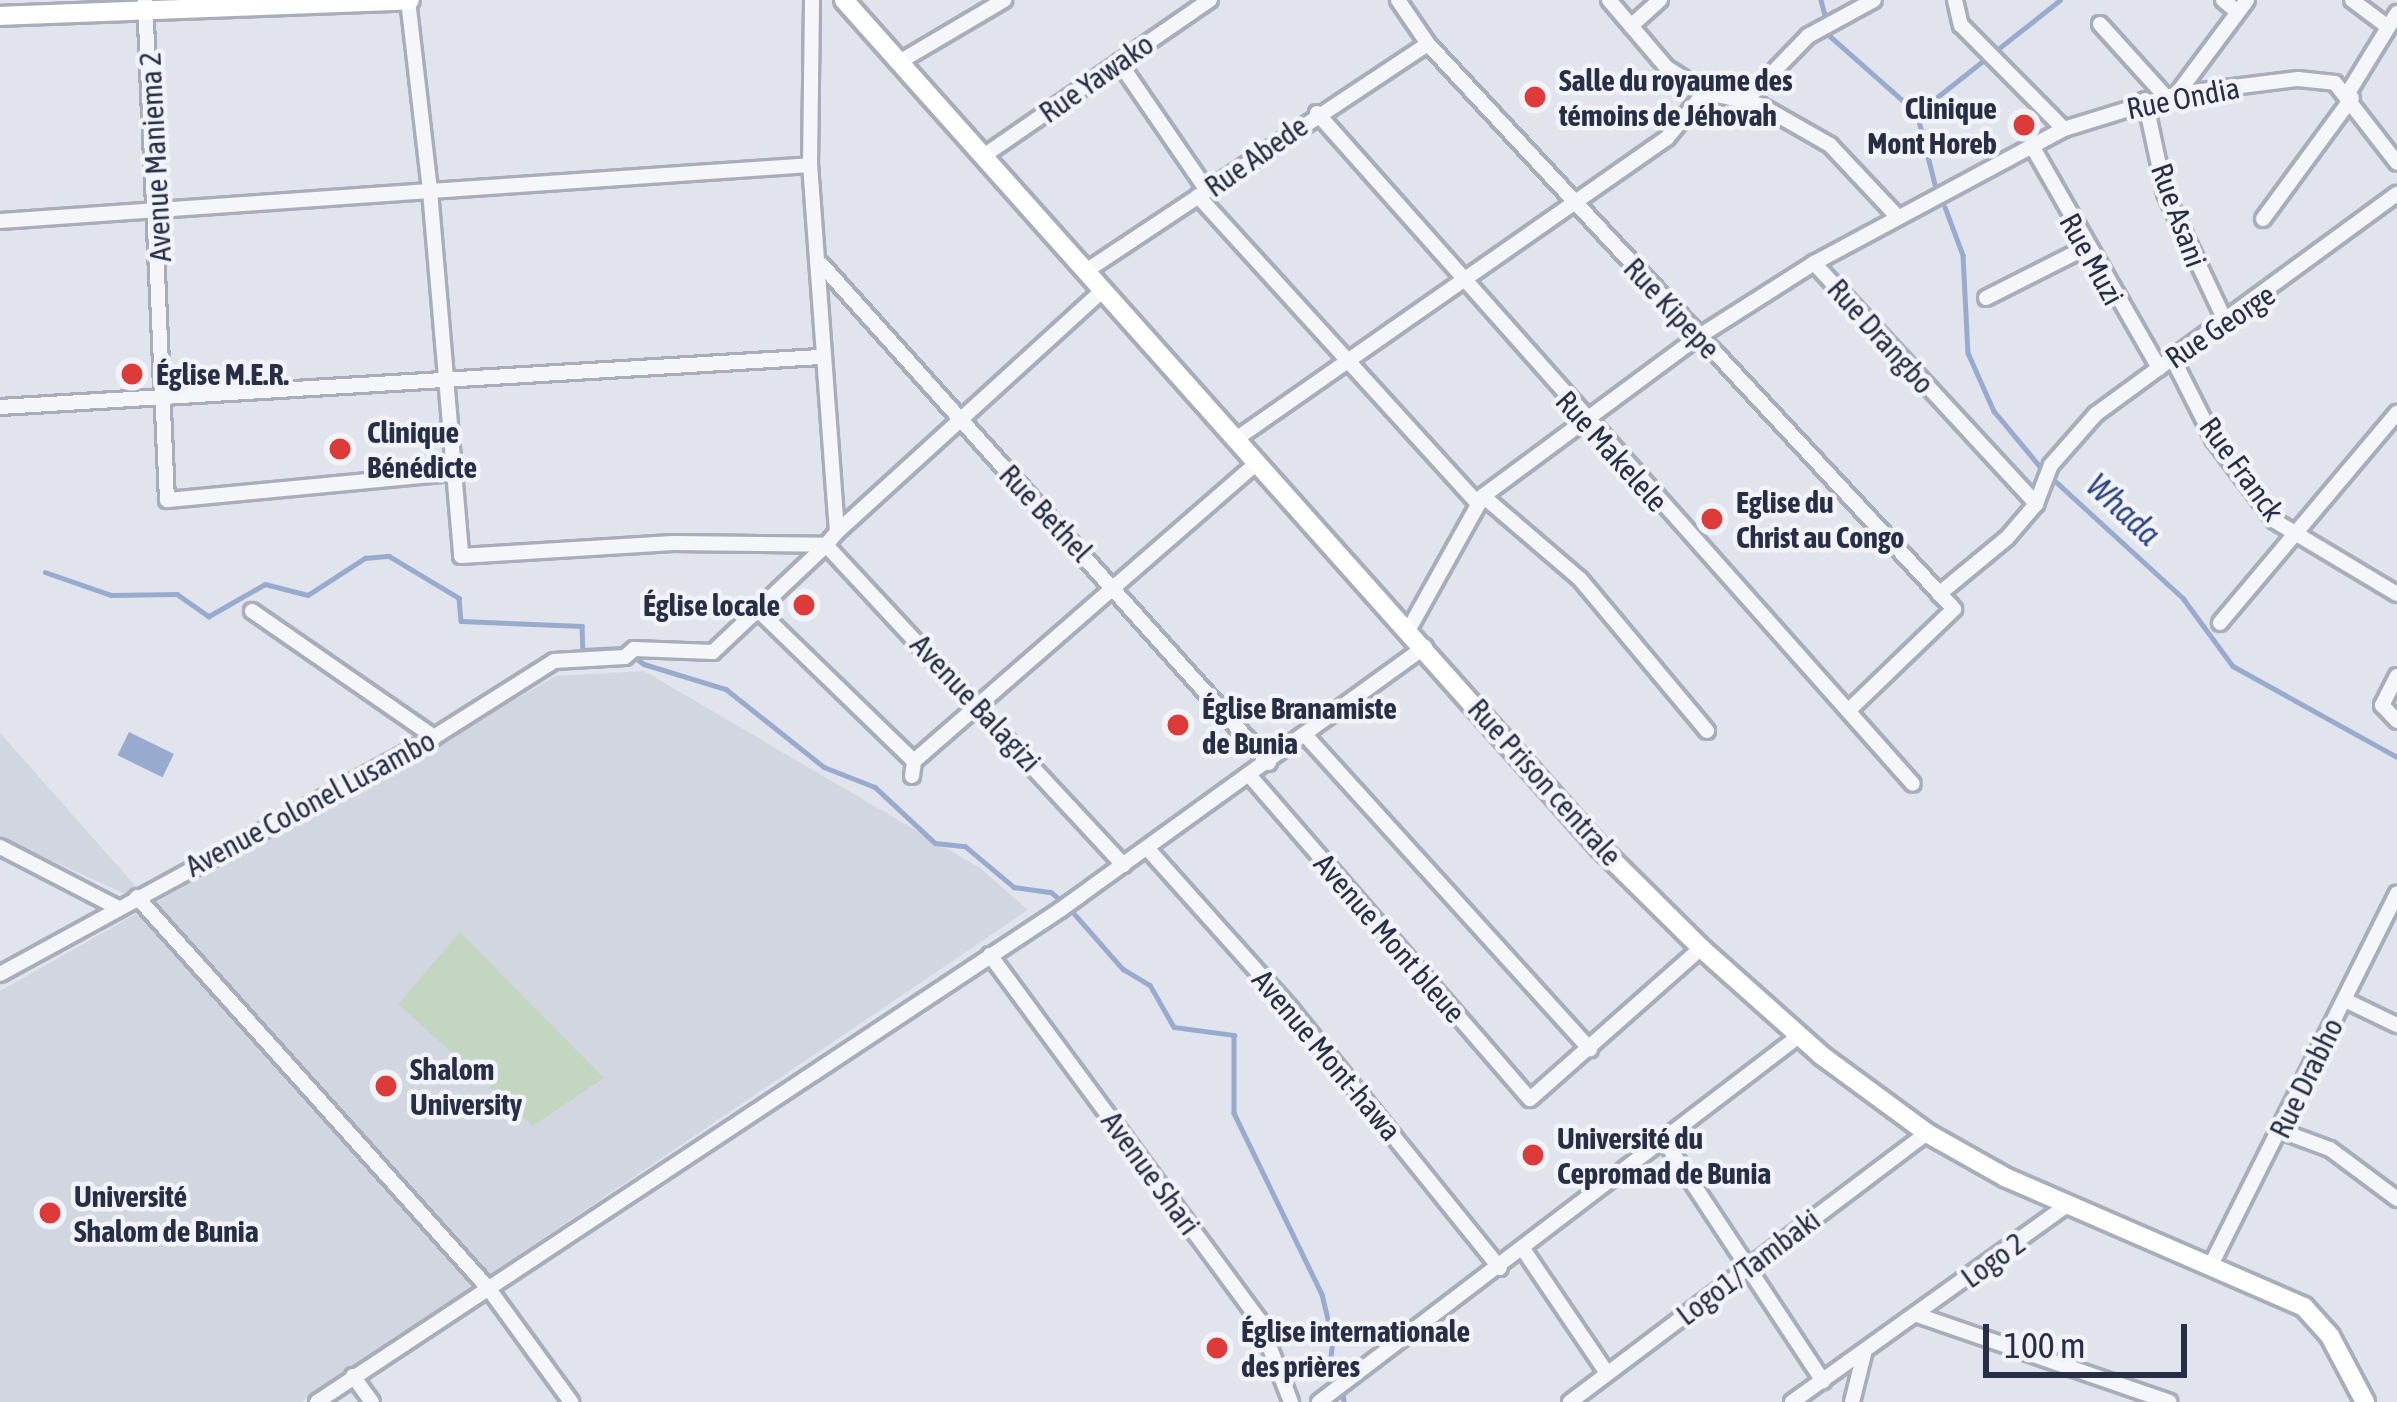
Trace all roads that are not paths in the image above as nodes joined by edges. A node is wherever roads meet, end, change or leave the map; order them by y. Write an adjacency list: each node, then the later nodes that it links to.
1 (409, 0): 11 (street); 34 (street)
2 (812, 0): 33 (street)
3 (844, 0): 21 (street, Rue Prison centrale)
4 (1210, 0): 22 (street, Rue Yawako)
5 (1609, 0): 19 (street)
6 (1660, 0): 19 (street)
7 (1874, 0): 26 (street)
8 (1955, 0): 29 (street)
9 (2223, 0): 15 (street)
10 (2352, 0): 17 (street)
11 (249, 1): 13 (street)
12 (998, 2): 21 (street)
13 (146, 3): 16 (street); 38 (street, Avenue Maniema 2)
14 (1407, 3): 20 (street, Rue Kipepe)
15 (2242, 6): 24 (street)
16 (0, 16)
17 (2393, 20): 25 (street)
18 (2101, 23): 24 (street)
19 (1631, 26): 23 (street)
20 (1428, 44): 28 (street, Rue Abede); 37 (street, Rue Kipepe)
21 (901, 61): 31 (street, Rue Prison centrale)
22 (1119, 62): 31 (street, Rue Yawako); 35 (street)
23 (1705, 92): 26 (street); 37 (street)
24 (2171, 95): 25 (street, Rue Ondia); 27 (street, Rue Ondia)
25 (2350, 95): 32 (street); 40 (street)
26 (1747, 99): 39 (street)
27 (2145, 100): 29 (street, Rue Ondia); 49 (street, Rue Asani)
28 (1317, 113): 35 (street, Rue Abede); 46 (street, Rue Makelele)
29 (2064, 129): 30 (street, Rue Ondia)
30 (2032, 146): 39 (street, Rue Ondia); 42 (street, Rue Muzi)
31 (982, 157): 45 (street, Rue Prison centrale)
32 (2397, 164)
33 (810, 165): 34 (street); 44 (street)
34 (430, 191): 38 (street); 54 (street)
35 (1202, 192): 45 (street, Rue Abede); 52 (street)
36 (2397, 194): 49 (street, Rue George)
37 (1576, 198): 46 (street); 50 (street, Rue Kipepe)
38 (160, 209): 41 (street); 55 (street, Avenue Maniema 2)
39 (1896, 215): 43 (street, Rue Ondia)
40 (2263, 219)
41 (0, 221)
42 (2085, 248): 48 (street); 53 (street, Rue Muzi)
43 (1814, 263): 50 (street, Rue Ondia); 64 (street, Rue Drangbo)
44 (823, 265): 51 (street); 58 (street, Rue Bethel)
45 (1087, 271): 47 (street, Rue Prison centrale)
46 (1463, 283): 52 (street); 59 (street, Rue Makelele)
47 (1103, 290): 58 (street, Avenue Colonel Lusambo); 60 (street, Rue Prison centrale)
48 (1986, 298)
49 (2227, 325): 53 (street, Rue George)
50 (1698, 337): 59 (street, Rue Ondia); 69 (street, Rue Kipepe)
51 (821, 357): 54 (street); 65 (street)
52 (1347, 363): 60 (street); 63 (street)
53 (2166, 363): 64 (street, Rue George); 66 (street, Rue Franck)
54 (443, 378): 55 (street); 62 (street)
55 (166, 394): 56 (street); 62 (street, Avenue Maniema 2)
56 (0, 407)
57 (2397, 413): 66 (street)
58 (958, 419): 65 (street, Avenue Colonel Lusambo); 68 (street, Rue Bethel)
59 (1584, 420): 63 (street, Rue Ondia); 78 (street, Rue Makelele)
60 (1236, 439): 61 (street, Rue Prison centrale)
61 (1257, 463): 68 (street); 74 (street, Rue Prison centrale)
62 (451, 473): 67 (street)
63 (1480, 499): 74 (street); 80 (street)
64 (2036, 504): 69 (street)
65 (837, 532): 67 (street, Avenue Colonel Lusambo)
66 (2290, 532): 70 (street, Rue Franck); 73 (street)
67 (826, 545): 71 (street, Avenue Colonel Lusambo); 77 (street, Avenue Balagizi)
68 (1113, 586): 77 (street); 83 (street, Rue Bethel)
69 (1939, 594): 78 (street, Rue Kipepe)
70 (2397, 594)
71 (757, 609): 77 (street); 82 (street, Avenue Colonel Lusambo)
72 (253, 610): 82 (street)
73 (2220, 623)
74 (1409, 628): 75 (street, Rue Prison centrale)
75 (1425, 646): 81 (street); 92 (street, Rue Prison centrale)
76 (2397, 676): 79 (street)
77 (981, 704): 88 (street, Avenue Balagizi)
78 (1849, 710): 85 (street, Rue Makelele)
79 (2397, 721)
80 (1708, 731)
81 (1306, 736): 83 (street); 98 (street)
82 (434, 737): 90 (street, Avenue Colonel Lusambo)
83 (1269, 763): 84 (street)
84 (1250, 776): 87 (street); 98 (street, Avenue Mont bleue)
85 (1913, 784)
86 (0, 847): 91 (street)
87 (1147, 848): 88 (street); 107 (street, Avenue Mont-hawa)
88 (1123, 865): 93 (street)
89 (2397, 894): 95 (street, Rue Drabho)
90 (137, 896): 91 (street, Avenue Colonel Lusambo); 108 (street)
91 (116, 907): 94 (street, Avenue Colonel Lusambo)
92 (1700, 948): 97 (street, Rue Prison centrale); 98 (street)
93 (990, 955): 108 (street); 118 (street, Avenue Shari)
94 (0, 974)
95 (2344, 1000): 96 (street); 99 (street, Rue Drabho)
96 (2397, 1025)
97 (1799, 1036): 100 (street, Rue Prison centrale); 101 (street)
98 (1590, 1048)
99 (2281, 1131): 102 (street); 105 (street, Rue Drabho)
100 (1927, 1133): 103 (street, Rue Prison centrale); 106 (street, Logo1/Tambaki)
101 (1664, 1140): 104 (street); 106 (street)
102 (2397, 1199)
103 (2068, 1204): 105 (street, Rue Prison centrale); 109 (street, Logo 2)
104 (1523, 1249): 107 (street); 111 (street)
105 (2213, 1261): 124 (street, Rue Prison centrale)
106 (1748, 1266): 111 (street, Logo1/Tambaki); 113 (street)
107 (1500, 1268): 119 (street)
108 (489, 1289): 112 (street); 117 (street)
109 (1916, 1316): 110 (street, Logo 2); 114 (street)
110 (1864, 1354): 113 (street, Logo 2); 122 (street)
111 (1607, 1373): 120 (street, Logo1/Tambaki)
112 (353, 1376): 115 (street); 116 (street)
113 (1823, 1381): 121 (street, Logo 2)
114 (2149, 1399): 123 (street)
115 (317, 1402)
116 (372, 1402)
117 (571, 1402)
118 (1291, 1402)
119 (1319, 1402)
120 (1570, 1402)
121 (1792, 1402)
122 (1852, 1402)
123 (2169, 1402)
124 (2365, 1402)

